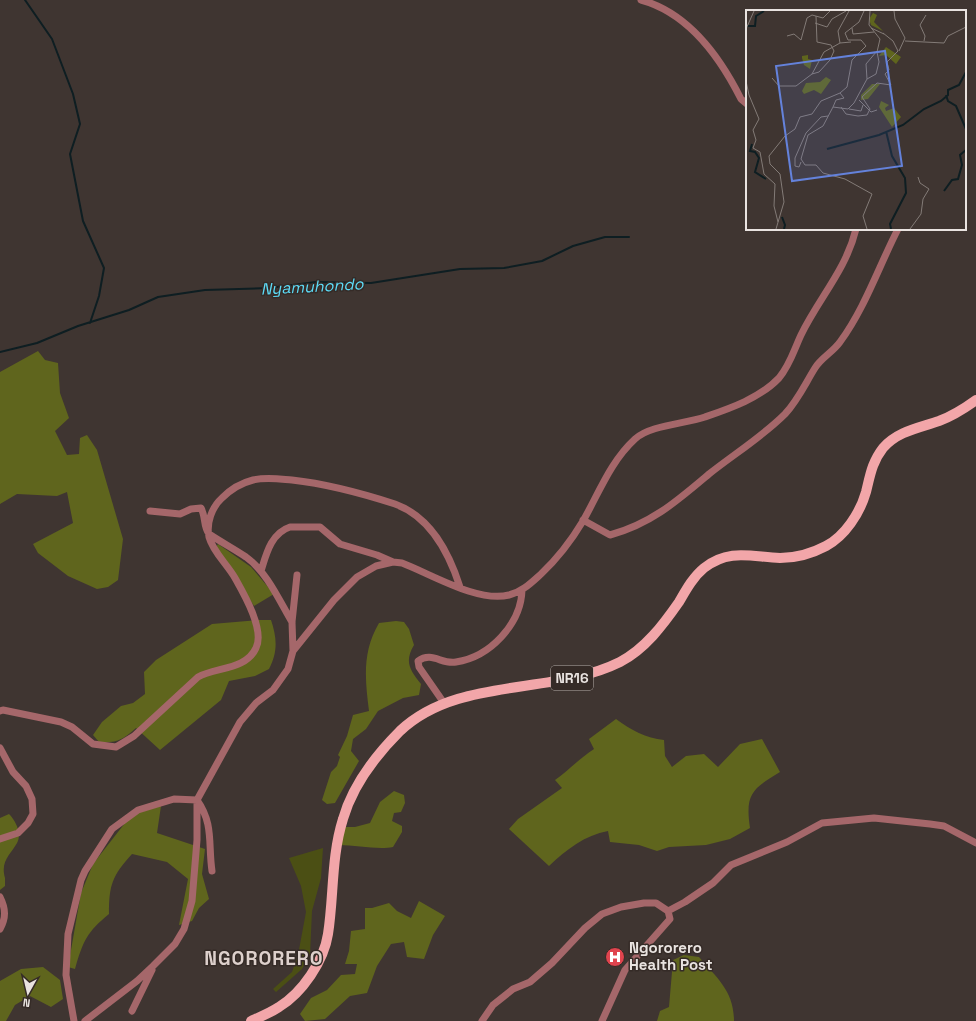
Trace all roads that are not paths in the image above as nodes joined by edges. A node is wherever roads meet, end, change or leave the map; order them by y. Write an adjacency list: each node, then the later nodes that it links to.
1 (641, 0): 2 (street)
2 (746, 103)
3 (856, 230): 7 (street)
4 (898, 230): 7 (street)
5 (976, 400): 16 (main road, NR16)
6 (150, 511): 8 (street)
7 (583, 520): 13 (street)
8 (209, 534): 10 (street); 12 (street); 17 (street)
9 (393, 562): 10 (street); 12 (street); 15 (street)
10 (261, 571): 14 (street)
11 (297, 575): 14 (street)
12 (460, 587): 13 (street)
13 (522, 590): 16 (street)
14 (292, 622): 15 (street)
15 (294, 651): 19 (street)
16 (444, 703): 30 (main road, NR16)
17 (0, 711)
18 (0, 748): 20 (street)
19 (197, 800): 22 (street); 26 (street); 28 (street)
20 (0, 839)
21 (976, 843): 24 (street)
22 (212, 871)
23 (0, 897): 25 (street)
24 (668, 911): 31 (street); 32 (street)
25 (0, 929)
26 (153, 966): 27 (street); 29 (street)
27 (132, 1011)
28 (74, 1021)
29 (86, 1021)
30 (250, 1021)
31 (482, 1021)
32 (602, 1021)

